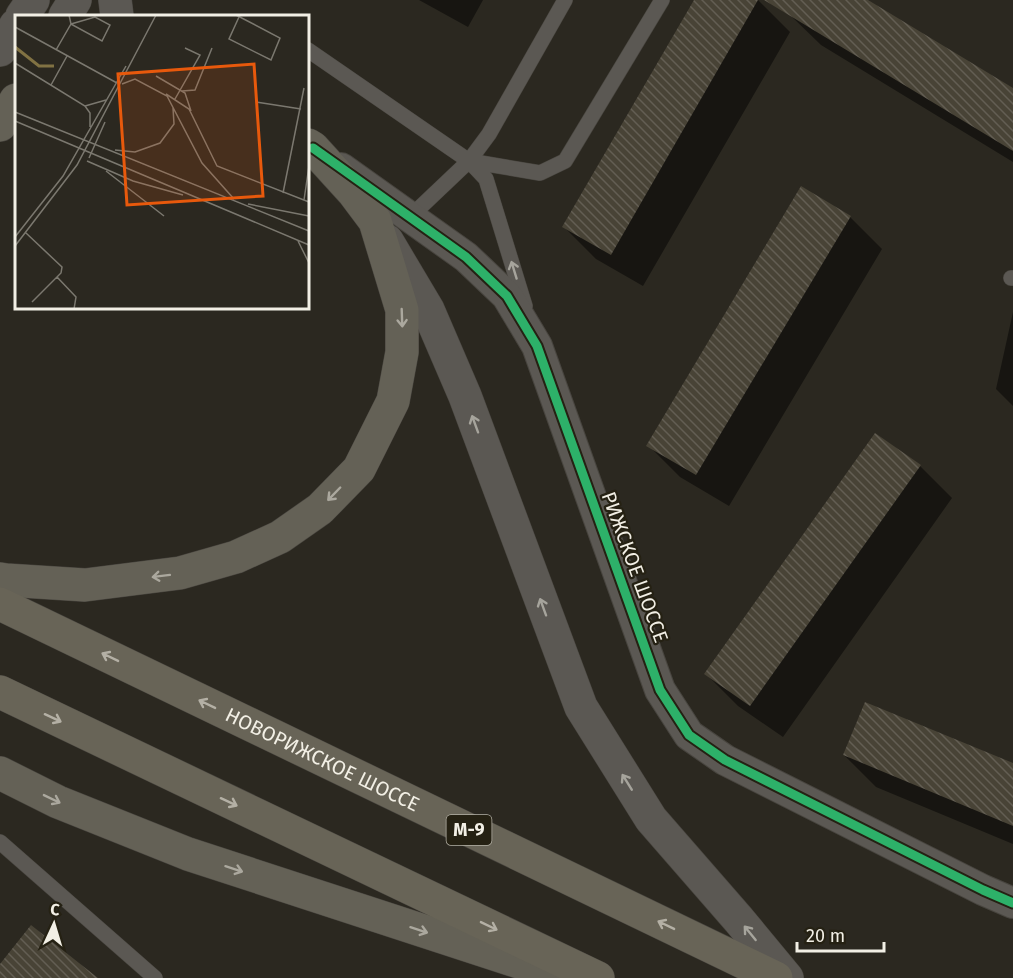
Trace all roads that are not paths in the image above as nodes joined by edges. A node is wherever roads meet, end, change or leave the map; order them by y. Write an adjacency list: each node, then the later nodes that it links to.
1 (33, 0): 6 (main road)
2 (75, 0): 7 (main road)
3 (115, 0): 8 (main road)
4 (565, 0): 15 (lane)
5 (662, 0): 15 (lane)
6 (23, 15)
7 (66, 15)
8 (117, 15)
9 (15, 27): 10 (main road)
10 (0, 50)
11 (309, 51): 15 (lane)
12 (15, 102): 13 (main road)
13 (0, 125)
14 (310, 147): 16 (street, РИЖСКОЕ ШОССЕ); 17 (main road)
15 (469, 161): 16 (lane); 18 (lane, one-way to 15)
16 (410, 217): 18 (street, РИЖСКОЕ ШОССЕ)
17 (375, 221): 19 (main road, one-way to 19); 29 (main road, one-way to 17)
18 (537, 346): 24 (street, РИЖСКОЕ ШОССЕ)
19 (0, 579)
20 (0, 604): 28 (highway, НОВОРИЖСКОЕ ШОССЕ / М-9, one-way to 20)
21 (0, 692): 27 (highway, one-way to 27)
22 (0, 772): 26 (main road, one-way to 26)
23 (0, 842): 25 (lane)
24 (1013, 903)
25 (154, 978)
26 (568, 978)
27 (598, 978)
28 (776, 978)
29 (787, 978)

